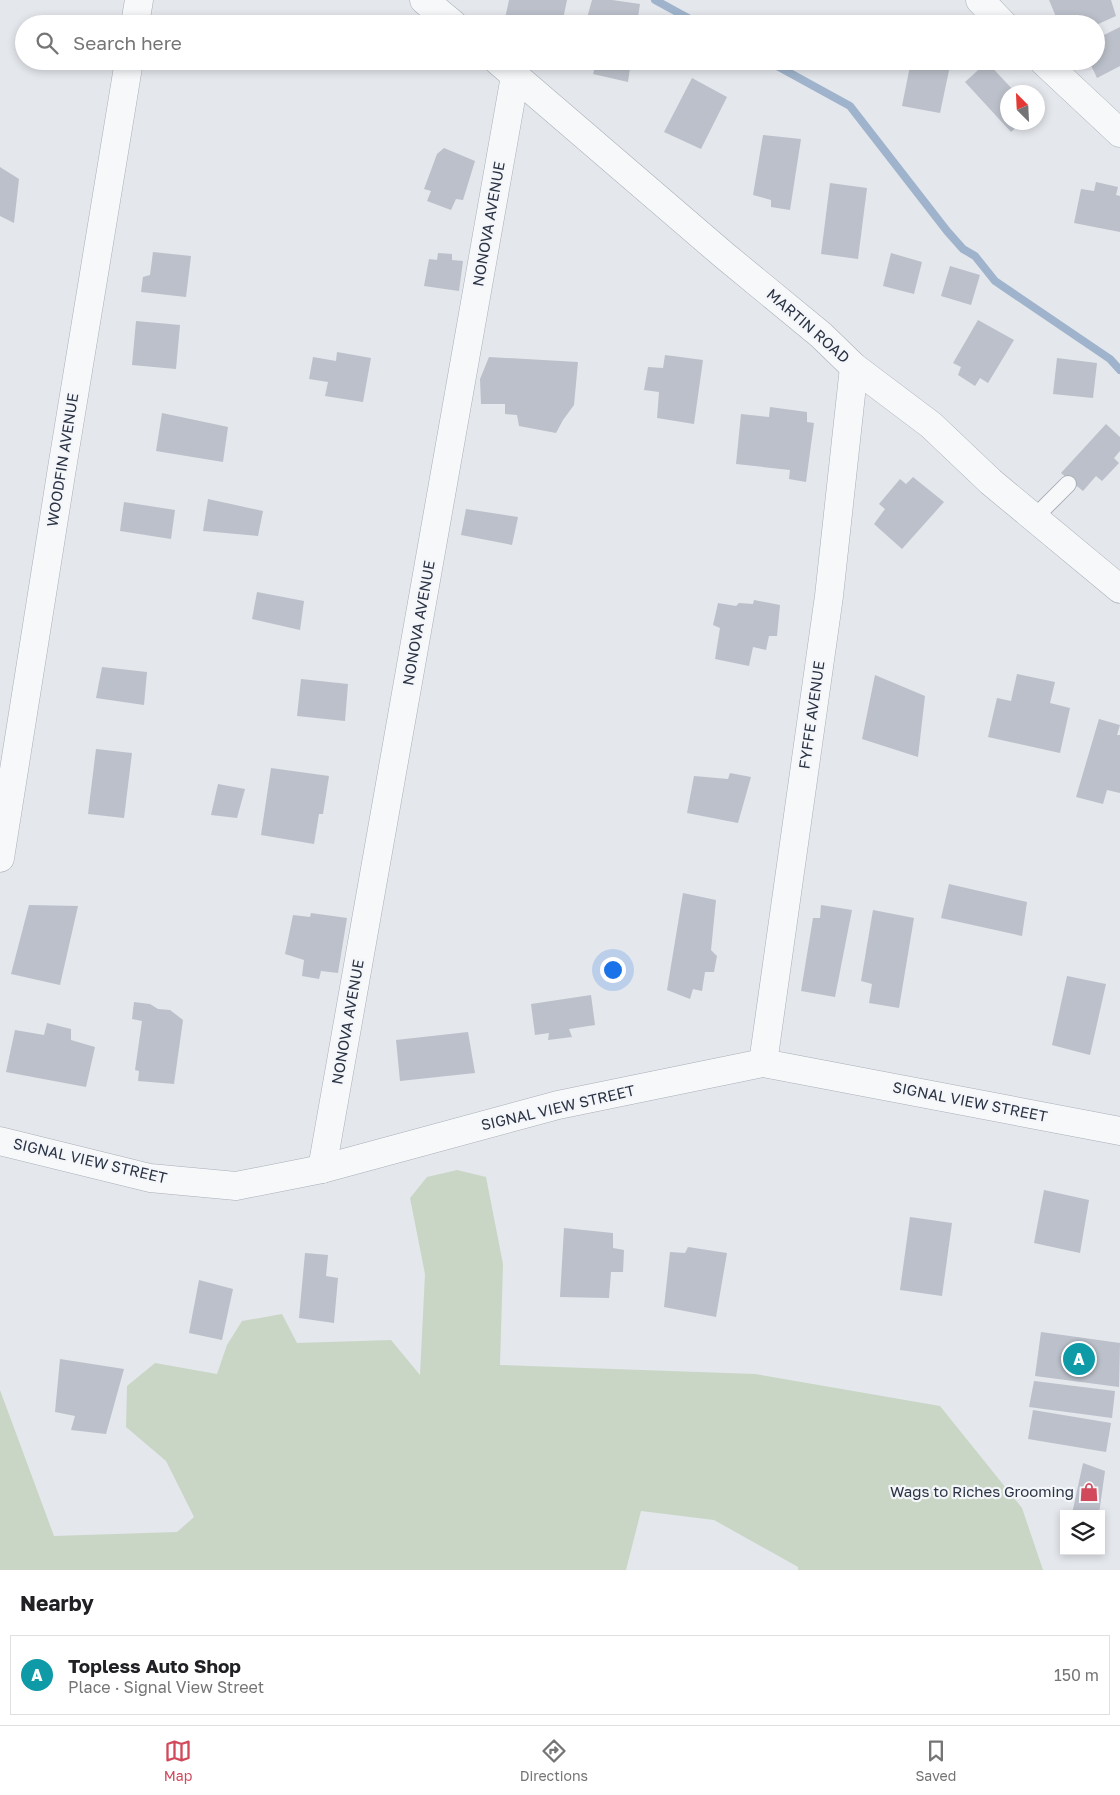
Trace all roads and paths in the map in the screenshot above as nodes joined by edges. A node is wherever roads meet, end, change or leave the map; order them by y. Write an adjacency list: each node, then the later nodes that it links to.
1 (139, 0): 4 (street)
2 (424, 0): 5 (street)
3 (980, 0): 6 (street)
4 (136, 15)
5 (442, 15)
6 (994, 15)
7 (128, 70): 16 (street, WOODFIN AVENUE)
8 (507, 70): 20 (street, NONOVA AVENUE)
9 (508, 70): 12 (street, MARTIN ROAD)
10 (1053, 70): 11 (street)
11 (1120, 133)
12 (854, 367): 14 (street, MARTIN ROAD); 17 (street, FYFFE AVENUE)
13 (1068, 484): 14 (lane)
14 (1034, 518): 15 (street, MARTIN ROAD)
15 (1120, 589)
16 (0, 858)
17 (763, 1063): 18 (street, SIGNAL VIEW STREET); 20 (street, SIGNAL VIEW STREET)
18 (1120, 1131)
19 (0, 1140): 20 (street, SIGNAL VIEW STREET)
20 (322, 1169)

